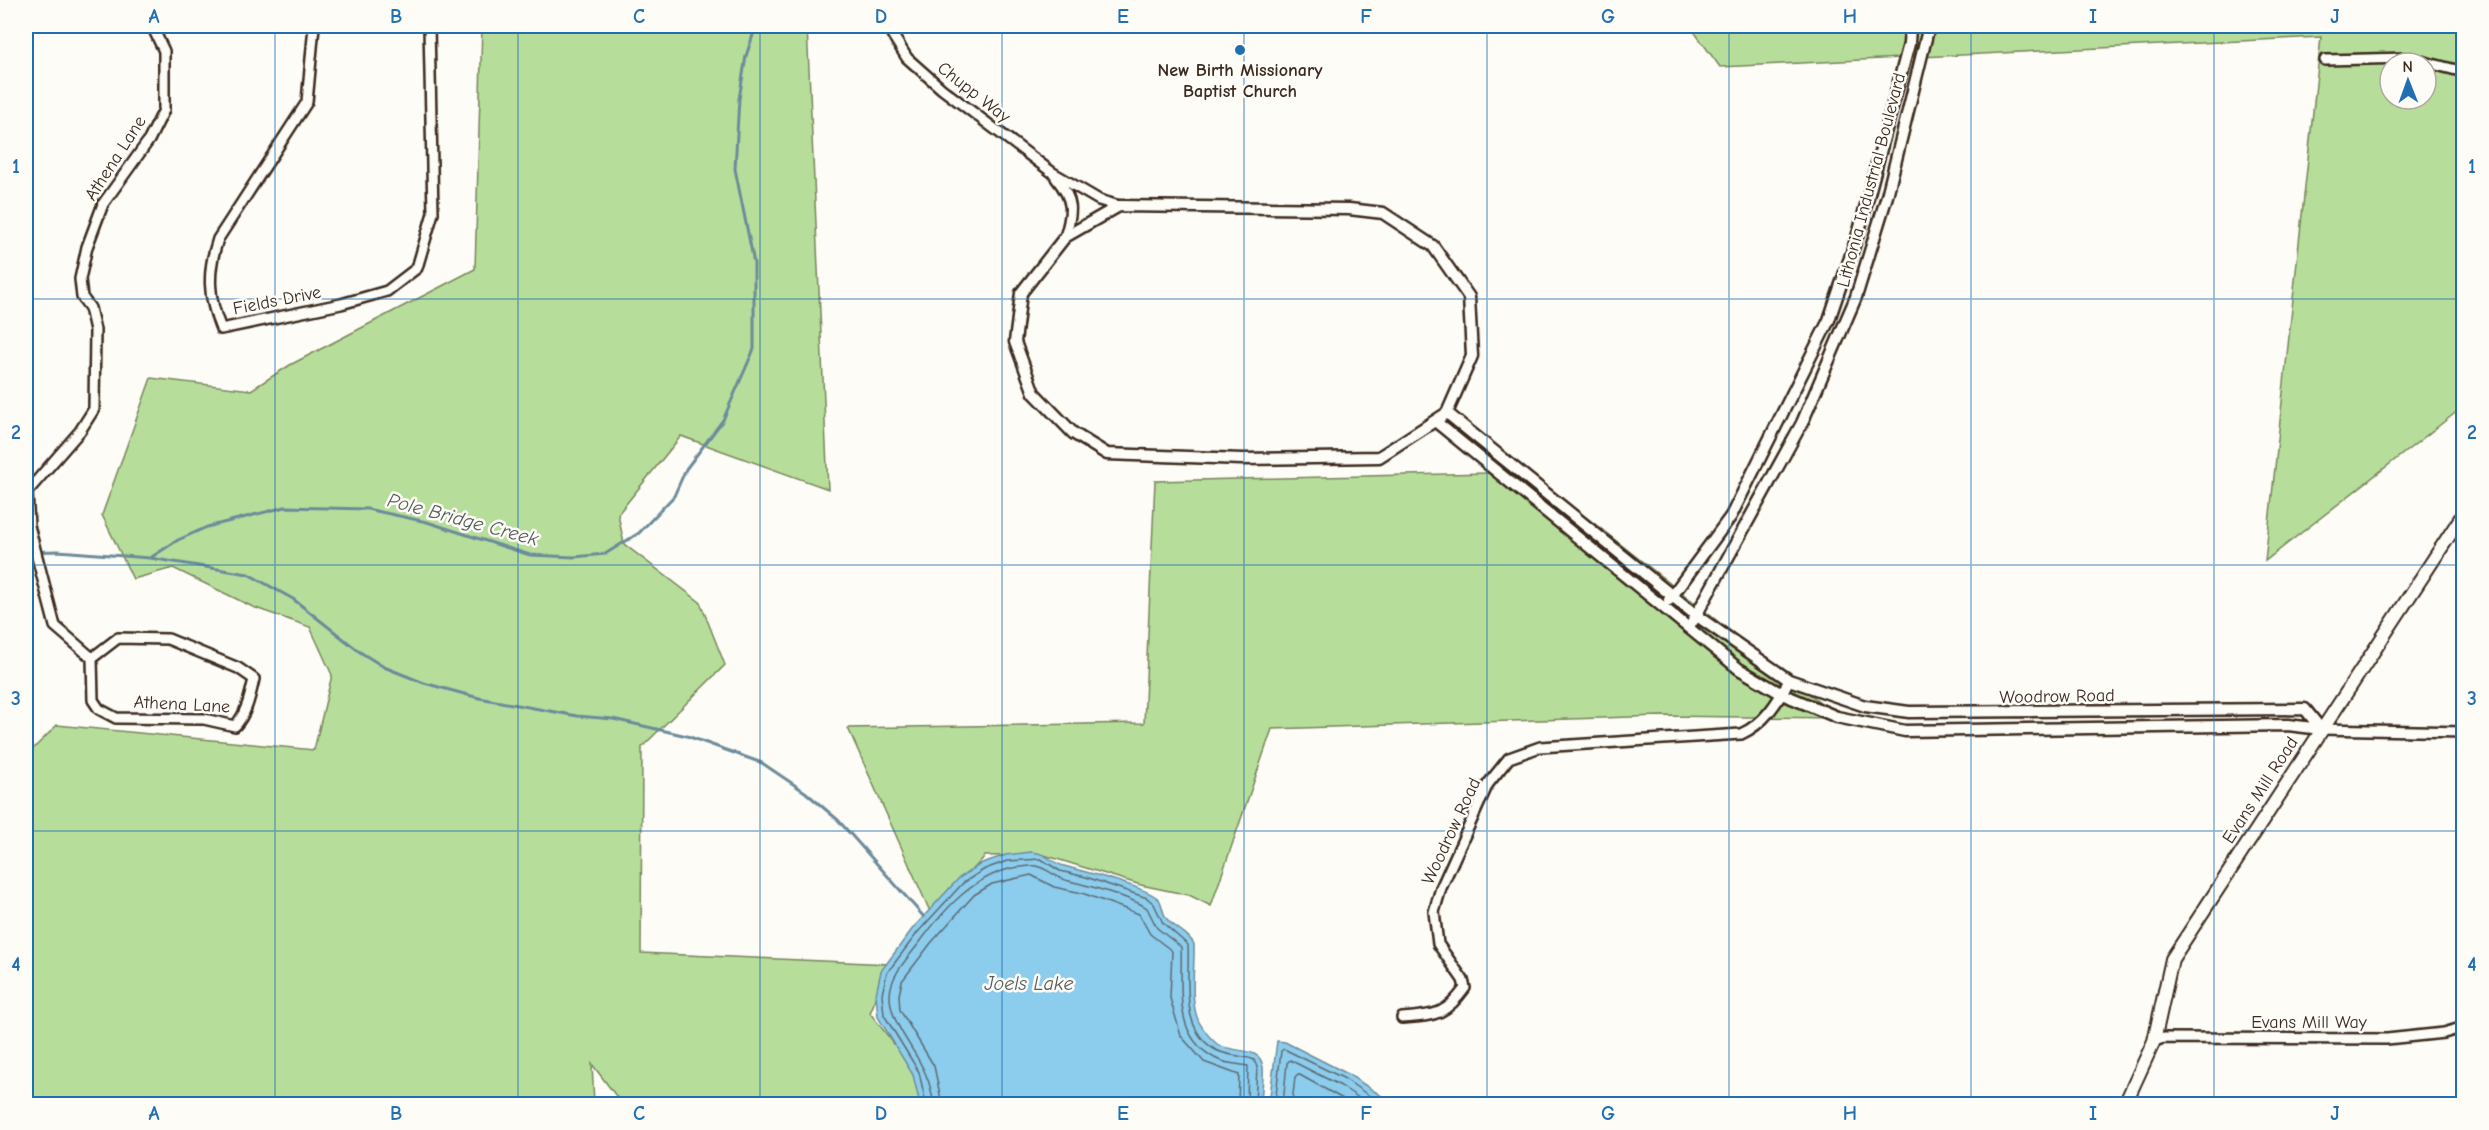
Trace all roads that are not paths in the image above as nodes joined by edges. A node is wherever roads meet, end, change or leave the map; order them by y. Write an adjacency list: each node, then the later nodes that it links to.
1 (152, 26): 19 (street, Athena Lane)
2 (314, 26): 3 (street, Fields Drive)
3 (429, 26)
4 (887, 26): 9 (street, Chupp Way)
5 (1910, 26): 15 (street, Lithonia Industrial Boulevard)
6 (1929, 26): 17 (street, Lithonia Industrial Boulevard)
7 (2325, 60): 8 (street)
8 (2463, 72)
9 (1053, 173): 10 (street); 11 (street)
10 (1119, 206): 11 (street); 12 (street)
11 (1065, 237): 13 (street)
12 (1447, 413): 13 (street); 15 (street, Woodrow Road)
13 (1436, 422): 16 (street, Woodrow Road)
14 (2463, 513): 22 (main road, Evans Mill Road)
15 (1672, 596): 16 (street, Lithonia Industrial Boulevard); 17 (street, Woodrow Road)
16 (1662, 607): 18 (street, Woodrow Road)
17 (1697, 616): 18 (street, Lithonia Industrial Boulevard); 20 (street, Woodrow Road)
18 (1687, 628): 21 (street, Woodrow Road)
19 (92, 658): 19 (street, Athena Lane)
20 (1789, 680): 21 (street, Woodrow Road); 22 (street, Woodrow Road)
21 (1782, 694): 22 (street, Woodrow Road); 24 (street, Woodrow Road)
22 (2321, 729): 23 (street, Woodrow Road); 26 (main road, Evans Mill Road)
23 (2463, 732)
24 (1402, 1018)
25 (2463, 1027): 26 (street, Evans Mill Way)
26 (2154, 1041): 27 (main road, Evans Mill Road)
27 (2125, 1104)

